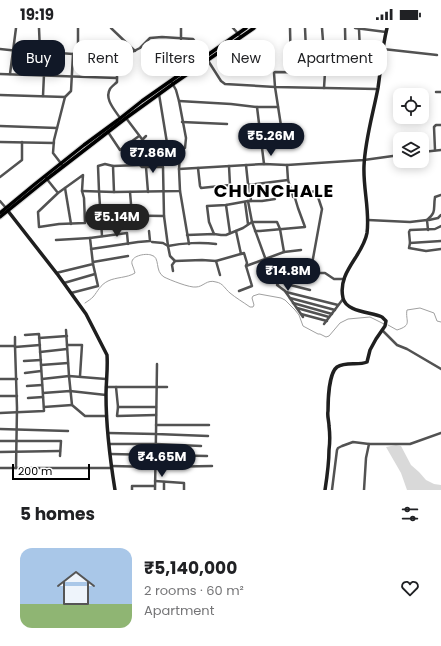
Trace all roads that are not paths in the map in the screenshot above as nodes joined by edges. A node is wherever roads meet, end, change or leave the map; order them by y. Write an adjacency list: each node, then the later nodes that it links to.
1 (16, 28): 19 (street)
2 (40, 28): 20 (street)
3 (78, 28): 21 (street)
4 (111, 28): 32 (street)
5 (181, 28): 18 (street)
6 (233, 28): 16 (street)
7 (246, 28): 16 (main road)
8 (254, 28): 17 (main road)
9 (290, 28): 23 (street)
10 (305, 28): 24 (street)
11 (322, 28): 25 (street)
12 (345, 28): 26 (street)
13 (355, 28): 14 (street)
14 (359, 29): 15 (street); 27 (street)
15 (386, 30): 28 (street)
16 (238, 33): 17 (street); 38 (main road)
17 (241, 37): 39 (main road)
18 (181, 39): 22 (street); 32 (street)
19 (15, 40)
20 (40, 40)
21 (78, 40)
22 (194, 40)
23 (290, 40)
24 (306, 40)
25 (322, 40)
26 (345, 40)
27 (360, 40)
28 (384, 40)
29 (0, 49): 31 (street)
30 (387, 49): 36 (street)
31 (12, 50)
32 (136, 51): 33 (street)
33 (133, 52)
34 (65, 53): 35 (street)
35 (73, 54)
36 (437, 55)
37 (12, 57): 43 (street)
38 (209, 57)
39 (209, 58)
40 (209, 62): 52 (street)
41 (283, 72): 52 (street)
42 (0, 74): 43 (street)
43 (10, 74)
44 (44, 76): 59 (street)
45 (58, 76): 49 (street)
46 (181, 76): 51 (main road)
47 (325, 76): 53 (street)
48 (379, 76): 54 (street)
49 (73, 77): 50 (street); 60 (street)
50 (117, 78): 64 (street)
51 (172, 82): 57 (main road); 61 (street); 64 (main road)
52 (275, 87): 53 (street); 63 (street)
53 (324, 88): 54 (street)
54 (377, 89): 85 (street)
55 (436, 92): 56 (street)
56 (441, 92)
57 (159, 94): 64 (main road); 78 (street)
58 (0, 95): 59 (street)
59 (43, 96): 60 (street)
60 (65, 97): 69 (street)
61 (179, 101): 62 (street); 65 (street)
62 (257, 107): 63 (street); 77 (street)
63 (278, 107): 77 (street)
64 (123, 117): 70 (main road); 71 (street); 87 (main road)
65 (182, 122): 66 (street); 79 (street)
66 (227, 124)
67 (441, 125): 81 (street)
68 (0, 126): 69 (street)
69 (57, 128): 76 (street)
70 (108, 132): 71 (street); 87 (main road)
71 (139, 136): 73 (street)
72 (146, 136): 73 (street)
73 (142, 140): 80 (street)
74 (0, 142): 75 (street)
75 (22, 142): 76 (street); 96 (street)
76 (54, 143): 87 (street)
77 (262, 147): 86 (street)
78 (168, 149): 79 (street); 80 (street)
79 (179, 149): 95 (street)
80 (148, 150): 88 (street)
81 (435, 150): 82 (street); 83 (street)
82 (441, 150)
83 (429, 151)
84 (393, 156): 85 (street)
85 (364, 160): 90 (street); 123 (street)
86 (264, 164): 89 (street); 90 (street)
87 (62, 165): 97 (main road)
88 (140, 165): 91 (street); 93 (street)
89 (246, 165): 92 (street); 99 (street)
90 (287, 165): 98 (street)
91 (113, 166): 102 (street); 105 (street)
92 (229, 166): 94 (street); 94 (street)
93 (146, 167): 103 (street); 107 (street)
94 (198, 168): 95 (street)
95 (179, 169): 104 (street)
96 (0, 177)
97 (46, 178): 108 (street); 116 (main road)
98 (288, 180): 99 (street); 110 (street)
99 (250, 185): 113 (street)
100 (65, 188): 101 (street); 108 (street); 126 (street)
101 (82, 191): 102 (street); 126 (street)
102 (99, 191): 105 (street); 118 (street)
103 (164, 191): 104 (street); 107 (street); 121 (street)
104 (180, 191): 136 (street)
105 (114, 192): 106 (street)
106 (130, 192): 107 (street); 120 (street)
107 (148, 192)
108 (58, 193): 126 (street)
109 (441, 195): 124 (street)
110 (295, 198): 129 (street); 159 (street)
111 (274, 199): 113 (street)
112 (0, 201): 116 (street)
113 (250, 201): 114 (street); 125 (street)
114 (245, 202): 115 (street); 127 (street)
115 (226, 204): 134 (street); 135 (street)
116 (7, 209): 117 (main road); 122 (main road); 160 (street)
117 (0, 213)
118 (100, 215): 120 (street); 137 (street)
119 (441, 215): 124 (street)
120 (132, 216): 121 (street)
121 (164, 216): 146 (street)
122 (0, 218)
123 (367, 220): 124 (street); 165 (street)
124 (426, 220): 130 (street)
125 (252, 222): 127 (street); 129 (street); 133 (street)
126 (71, 224)
127 (248, 224): 132 (street)
128 (441, 226): 130 (street)
129 (280, 229): 133 (street); 150 (street)
130 (428, 230): 142 (street)
131 (149, 231): 143 (street)
132 (236, 231): 134 (street); 151 (street)
133 (255, 231): 153 (street)
134 (230, 232): 135 (street)
135 (214, 234): 136 (street)
136 (187, 235): 144 (street)
137 (102, 236): 138 (street); 143 (street)
138 (90, 238): 139 (street); 147 (street)
139 (56, 240)
140 (441, 241): 142 (street)
141 (152, 242): 146 (street)
142 (410, 243): 148 (street)
143 (128, 244): 147 (street)
144 (189, 244): 145 (street); 146 (street)
145 (216, 244)
146 (168, 246): 154 (street)
147 (91, 249): 156 (street)
148 (441, 249)
149 (301, 250): 150 (street)
150 (284, 252): 153 (street)
151 (241, 254): 155 (street); 157 (street)
152 (128, 256): 156 (street)
153 (265, 260): 157 (street); 164 (street)
154 (175, 261): 155 (street); 158 (street)
155 (216, 261): 163 (street)
156 (93, 263): 160 (street); 161 (street)
157 (246, 266): 168 (street)
158 (173, 271)
159 (312, 271): 162 (street); 165 (street)
160 (56, 273): 166 (street)
161 (95, 274): 166 (street); 170 (street)
162 (292, 274): 164 (street); 167 (street)
163 (220, 275)
164 (281, 279): 169 (street)
165 (344, 279): 172 (street)
166 (64, 283): 170 (street)
167 (310, 290)
168 (239, 291)
169 (285, 292): 171 (street); 174 (street)
170 (71, 293): 206 (street)
171 (289, 298): 173 (street); 176 (street)
172 (343, 299): 174 (street); 182 (street)
173 (293, 303): 175 (street); 177 (street)
174 (338, 305): 176 (street)
175 (296, 308): 178 (street); 179 (street)
176 (335, 310): 177 (street)
177 (332, 314): 178 (street)
178 (329, 317): 179 (street)
179 (327, 321): 180 (street)
180 (324, 324)
181 (66, 330): 184 (street)
182 (382, 330): 198 (street); 262 (street)
183 (25, 335): 186 (street)
184 (66, 336): 186 (street); 188 (street)
185 (15, 337): 190 (street)
186 (39, 338): 187 (street)
187 (40, 345): 190 (street); 192 (street)
188 (67, 345): 191 (street); 202 (street)
189 (0, 346): 190 (street)
190 (15, 346): 204 (street)
191 (68, 349): 192 (street); 195 (street)
192 (40, 352): 193 (street)
193 (41, 360): 194 (street); 197 (street)
194 (24, 361)
195 (68, 363): 197 (street); 201 (street)
196 (157, 364): 209 (street)
197 (41, 365): 199 (street)
198 (441, 369)
199 (41, 371): 200 (street); 205 (street)
200 (25, 372)
201 (69, 376): 202 (street); 205 (street); 213 (street)
202 (80, 376): 206 (street)
203 (0, 379): 204 (street)
204 (17, 379): 217 (street)
205 (42, 379): 207 (street)
206 (106, 379): 210 (street)
207 (42, 384): 208 (street); 214 (street)
208 (27, 386)
209 (156, 386): 211 (street); 212 (street); 223 (street)
210 (106, 387): 211 (street); 215 (street)
211 (116, 387): 222 (street)
212 (167, 387)
213 (70, 391): 214 (street); 215 (street); 220 (street)
214 (43, 393): 218 (street)
215 (106, 395): 227 (street)
216 (0, 396): 217 (street)
217 (17, 396): 225 (street)
218 (43, 397): 219 (street); 221 (street)
219 (28, 398)
220 (72, 405): 221 (street); 227 (street)
221 (44, 407): 225 (street)
222 (118, 407): 223 (street); 226 (street)
223 (156, 407): 226 (street)
224 (0, 413): 225 (street)
225 (17, 413): 231 (street)
226 (156, 415): 228 (street)
227 (107, 416): 234 (street)
228 (156, 425): 229 (street); 235 (street)
229 (209, 425)
230 (0, 429): 231 (street)
231 (16, 430): 232 (street); 238 (street)
232 (68, 431)
233 (441, 433): 241 (street)
234 (108, 434): 235 (street); 239 (street)
235 (156, 434): 236 (street); 240 (street)
236 (208, 436)
237 (0, 441): 238 (street)
238 (16, 441): 243 (street); 245 (street)
239 (109, 444): 240 (street); 246 (street)
240 (156, 444): 242 (street); 247 (street)
241 (369, 444): 263 (street); 264 (street)
242 (201, 446)
243 (60, 451): 245 (street); 248 (street)
244 (0, 452): 245 (street)
245 (16, 452): 254 (street)
246 (110, 454): 247 (street); 251 (street)
247 (156, 455): 249 (street); 252 (street)
248 (60, 456)
249 (207, 456)
250 (212, 466): 252 (street)
251 (111, 467): 252 (street); 254 (street); 258 (street)
252 (156, 467): 255 (street)
253 (0, 468): 254 (street)
254 (16, 468)
255 (155, 481): 256 (street); 257 (street)
256 (164, 482): 260 (street); 261 (street)
257 (155, 488): 259 (street)
258 (115, 490)
259 (132, 490)
260 (164, 490)
261 (184, 490)
262 (325, 490)
263 (332, 490)
264 (364, 490)

